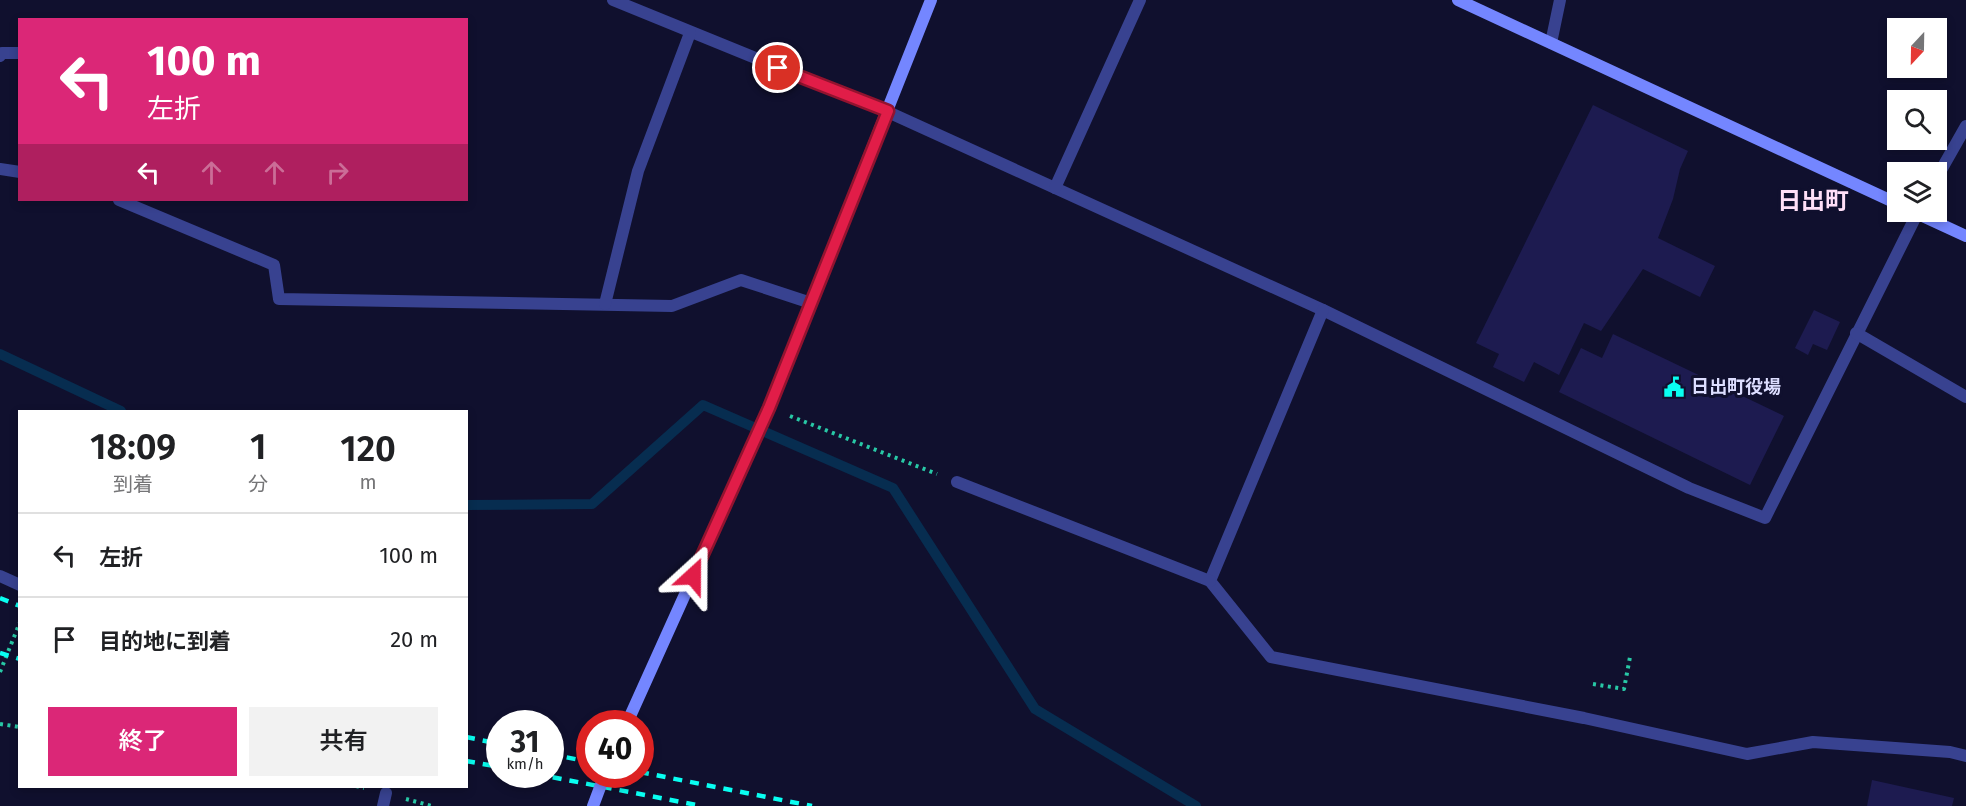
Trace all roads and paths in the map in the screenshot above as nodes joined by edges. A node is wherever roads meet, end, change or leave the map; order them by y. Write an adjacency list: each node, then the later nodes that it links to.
1 (613, 0): 6 (street)
2 (931, 0): 10 (street)
3 (1140, 0): 15 (street)
4 (1458, 0): 7 (street)
5 (1560, 0): 7 (street)
6 (690, 33): 10 (street); 22 (street)
7 (1551, 43): 16 (street)
8 (18, 53): 9 (street)
9 (0, 56)
10 (888, 111): 15 (street); 21 (street)
11 (1966, 126): 12 (street)
12 (1946, 162)
13 (0, 170): 14 (street)
14 (18, 172)
15 (1055, 188): 23 (street)
16 (1887, 199)
17 (121, 201): 22 (street)
18 (1912, 222): 24 (street)
19 (1937, 222): 20 (street)
20 (1966, 236)
21 (811, 303): 22 (street); 26 (street)
22 (605, 304)
23 (1323, 310): 24 (street); 29 (street)
24 (1856, 333): 25 (street)
25 (1966, 397)
26 (769, 408): 27 (path); 35 (street)
27 (957, 482): 29 (street)
28 (0, 576): 30 (street)
29 (1210, 581): 38 (street)
30 (18, 584)
31 (18, 627): 33 (path)
32 (1630, 657): 34 (path)
33 (0, 672)
34 (1593, 684)
35 (633, 710)
36 (0, 724): 37 (path)
37 (18, 727)
38 (1966, 756)
39 (599, 788): 42 (street, bridge)
40 (386, 793): 41 (street)
41 (383, 806)
42 (592, 806)

